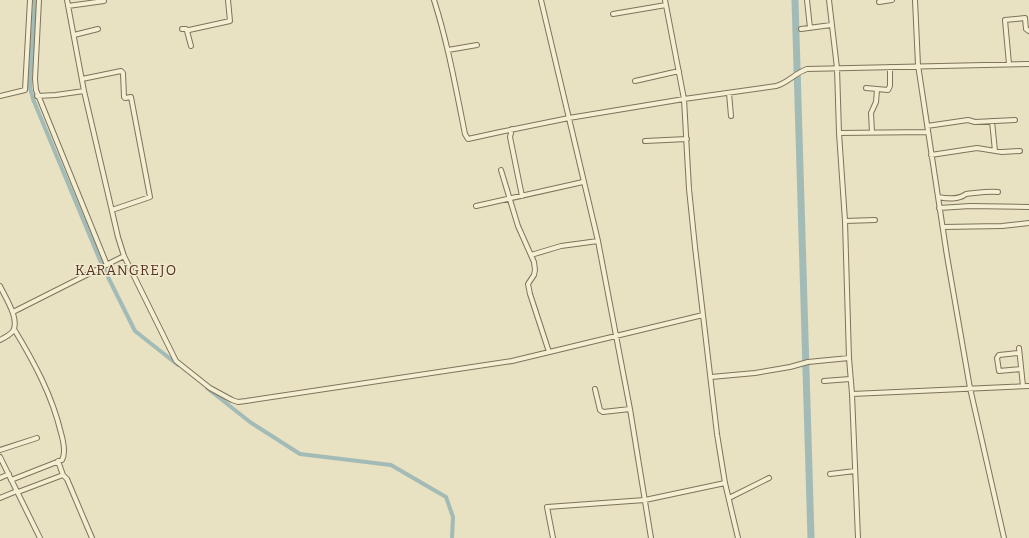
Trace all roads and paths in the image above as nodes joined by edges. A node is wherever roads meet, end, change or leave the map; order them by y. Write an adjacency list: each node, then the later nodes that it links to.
1 (30, 0): 39 (street)
2 (39, 0): 40 (street)
3 (68, 0): 14 (street)
4 (228, 0): 21 (street)
5 (434, 0): 26 (street)
6 (541, 0): 43 (street)
7 (807, 0): 17 (street)
8 (829, 0): 16 (street)
9 (892, 0): 13 (street)
10 (915, 0): 29 (street)
11 (104, 1): 14 (street)
12 (665, 2): 15 (street); 32 (street)
13 (879, 2)
14 (68, 6): 23 (street)
15 (613, 14)
16 (831, 25): 17 (street); 31 (street)
17 (810, 28): 20 (street)
18 (98, 29): 23 (street)
19 (182, 29): 21 (street)
20 (801, 29)
21 (188, 30): 25 (street)
22 (1029, 31): 27 (street)
23 (74, 35): 33 (street)
24 (477, 45): 26 (street)
25 (191, 46)
26 (448, 50): 47 (street)
27 (1009, 64): 28 (street); 29 (street)
28 (1029, 64)
29 (918, 65): 30 (street); 46 (street)
30 (890, 67): 31 (street); 36 (street)
31 (837, 68): 38 (street); 50 (street)
32 (679, 71): 34 (street); 41 (street)
33 (82, 79): 37 (street); 65 (street)
34 (635, 81)
35 (866, 88): 36 (street)
36 (877, 90): 48 (street)
37 (84, 91): 40 (street); 65 (street)
38 (729, 93): 41 (street); 42 (street)
39 (0, 96)
40 (37, 96): 73 (street)
41 (684, 99): 43 (street); 51 (street)
42 (731, 116)
43 (569, 118): 47 (street); 57 (street)
44 (992, 120): 45 (street); 46 (street); 53 (street)
45 (1016, 120)
46 (927, 126): 49 (street)
47 (512, 130): 59 (street)
48 (872, 132): 49 (street); 50 (street)
49 (928, 132): 55 (street)
50 (839, 133): 67 (street)
51 (687, 139): 52 (street); 76 (street)
52 (645, 141)
53 (995, 151): 54 (street); 55 (street)
54 (1020, 151)
55 (931, 154): 60 (street)
56 (501, 170): 61 (street)
57 (583, 182): 59 (street); 70 (street)
58 (998, 192): 60 (street)
59 (522, 196): 61 (street)
60 (938, 198): 64 (street)
61 (510, 199): 62 (street); 71 (street)
62 (476, 206)
63 (1029, 207): 64 (street)
64 (939, 208): 69 (street)
65 (112, 210): 72 (street)
66 (874, 220): 67 (street)
67 (845, 221): 81 (street)
68 (1029, 223): 69 (street)
69 (943, 227): 88 (street)
70 (598, 241): 71 (street); 78 (street)
71 (531, 255): 80 (street)
72 (124, 256): 73 (street); 80 (street)
73 (106, 265): 75 (street)
74 (0, 286): 75 (street)
75 (13, 312): 77 (street)
76 (703, 315): 78 (street); 83 (street)
77 (14, 329): 79 (street); 95 (street)
78 (617, 336): 80 (street); 91 (street)
79 (0, 340)
80 (549, 352)
81 (849, 358): 83 (street); 84 (street)
82 (1021, 369): 82 (street); 86 (street)
83 (711, 377): 103 (street)
84 (850, 379): 85 (street); 90 (street)
85 (824, 381)
86 (1023, 386): 87 (street); 88 (street)
87 (1029, 386)
88 (970, 388): 90 (street); 114 (street)
89 (595, 389): 91 (street)
90 (852, 394): 96 (street)
91 (630, 409): 107 (street)
92 (37, 438): 93 (street)
93 (0, 450)
94 (0, 457): 97 (street)
95 (58, 461): 99 (street); 102 (street)
96 (855, 471): 98 (street); 113 (street)
97 (9, 474): 100 (street); 102 (street)
98 (830, 474)
99 (63, 475): 104 (street); 109 (street)
100 (0, 478)
101 (769, 478): 106 (street)
102 (11, 480): 104 (street)
103 (725, 483): 106 (street); 107 (street)
104 (17, 492): 105 (street); 108 (street)
105 (0, 498)
106 (729, 498): 112 (street)
107 (645, 500): 110 (street); 111 (street)
108 (40, 538)
109 (92, 538)
110 (553, 538)
111 (652, 538)
112 (738, 538)
113 (858, 538)
114 (1004, 538)

